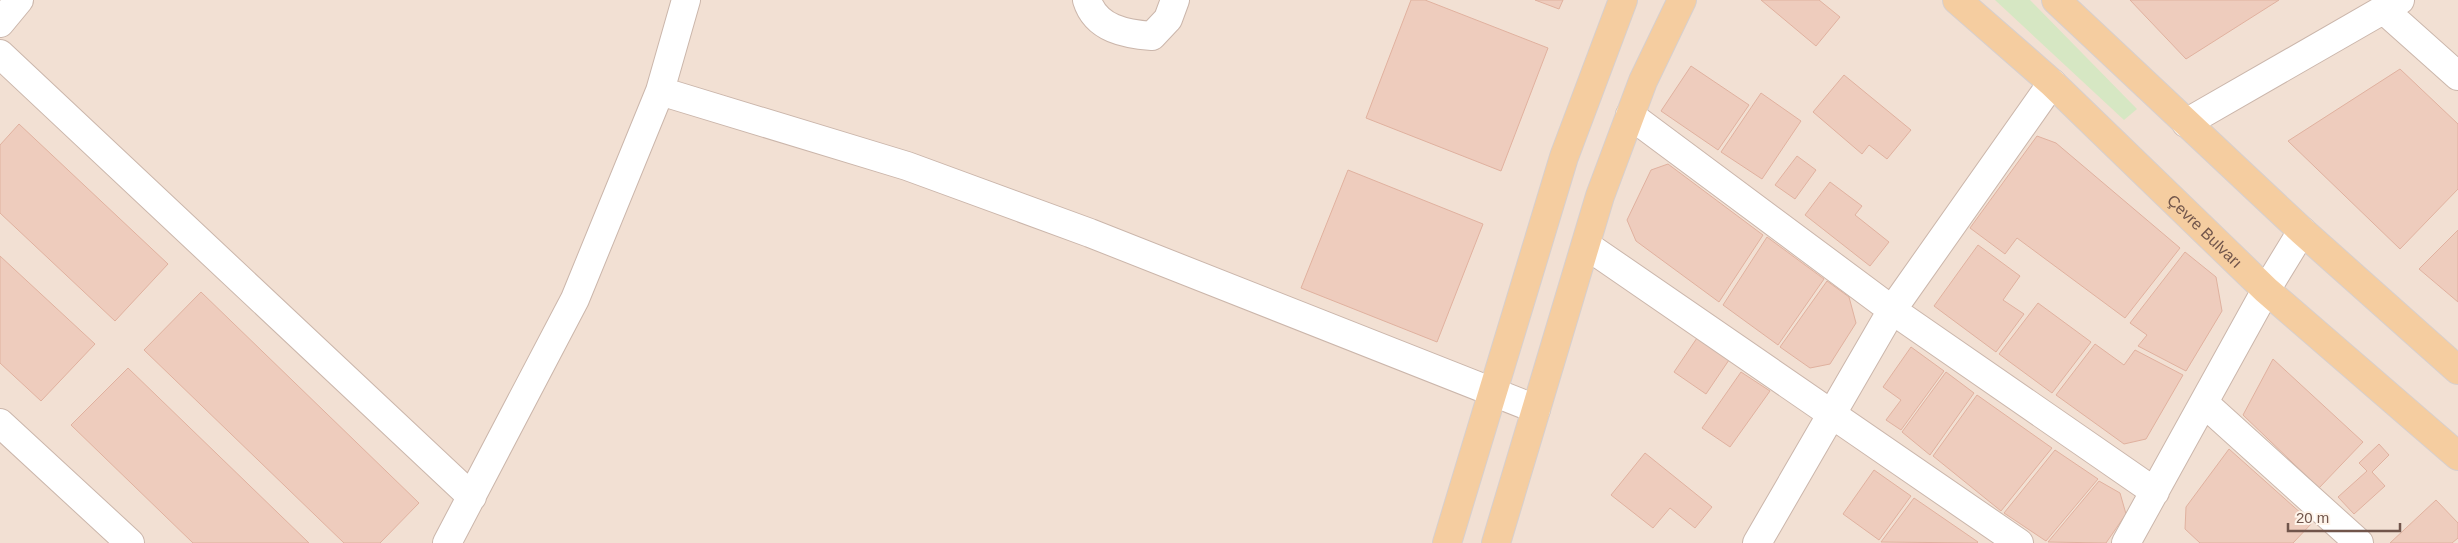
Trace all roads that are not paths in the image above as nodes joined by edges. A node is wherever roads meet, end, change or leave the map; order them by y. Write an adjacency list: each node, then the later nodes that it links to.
1 (19, 0): 10 (street)
2 (686, 0): 14 (street)
3 (1087, 0): 4 (street)
4 (1175, 0)
5 (1623, 0): 22 (main road)
6 (1682, 0): 15 (main road)
7 (1957, 0): 13 (main road, Çevre Bulvarı)
8 (2056, 0): 16 (main road)
9 (2392, 5): 12 (street); 16 (street)
10 (0, 23)
11 (0, 54): 29 (street)
12 (2458, 76)
13 (2052, 83): 19 (main road, Çevre Bulvarı); 20 (street)
14 (660, 91): 22 (street); 29 (street)
15 (1630, 115): 18 (main road); 20 (street)
16 (2186, 123): 17 (main road)
17 (2302, 231): 19 (street); 21 (main road)
18 (1586, 244): 24 (main road); 25 (street)
19 (2266, 290): 23 (street); 27 (main road, Çevre Bulvarı)
20 (1892, 310): 25 (street); 28 (street)
21 (2458, 370)
22 (1493, 391): 24 (street); 33 (main road)
23 (2204, 403): 28 (street); 37 (street)
24 (1536, 409): 34 (main road)
25 (1831, 412): 35 (street); 36 (street)
26 (0, 423): 31 (street)
27 (2458, 456)
28 (2155, 492): 30 (street)
29 (472, 497): 32 (street)
30 (2130, 541)
31 (130, 543)
32 (446, 543)
33 (1447, 543)
34 (1496, 543)
35 (1757, 543)
36 (2019, 543)
37 (2359, 543)

